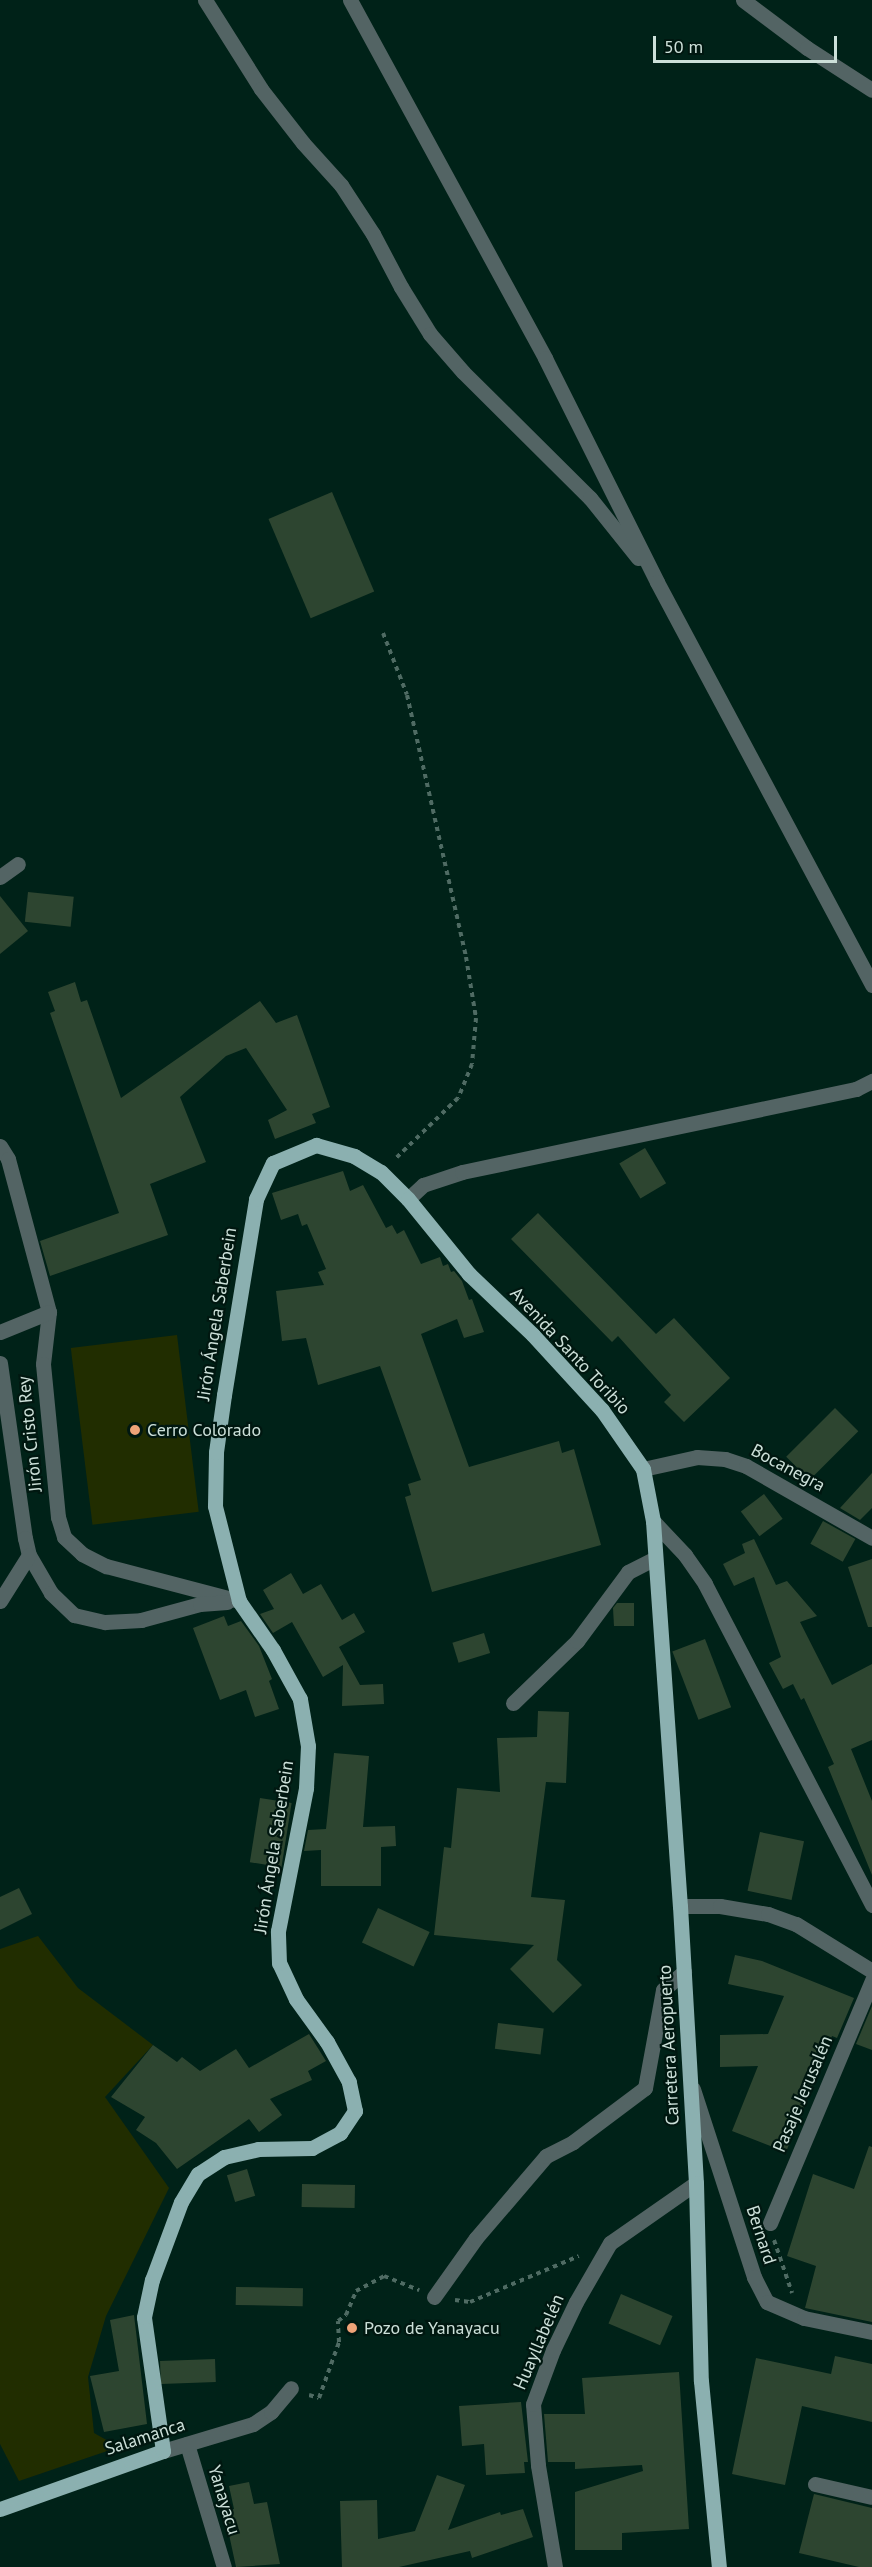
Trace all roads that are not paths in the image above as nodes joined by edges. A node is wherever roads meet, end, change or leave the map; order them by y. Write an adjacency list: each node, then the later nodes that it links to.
1 (205, 0): 5 (street)
2 (351, 0): 5 (street)
3 (743, 0): 4 (street)
4 (872, 90)
5 (657, 582): 8 (street)
6 (18, 864): 7 (street)
7 (0, 878)
8 (872, 985)
9 (872, 1081): 11 (street)
10 (0, 1146): 13 (street, Jirón Cristo Rey)
11 (408, 1198): 12 (main road, Avenida Santo Toribio); 16 (main road, Avenida Santo Toribio)
12 (256, 1199): 22 (main road, Jirón Ángela Saberbein)
13 (49, 1312): 14 (street); 22 (street, Jirón Cristo Rey)
14 (0, 1332)
15 (0, 1363): 19 (street)
16 (643, 1469): 17 (main road, Avenida Santo Toribio); 18 (street, Bocanegra)
17 (653, 1521): 20 (main road, Carretera Aeropuerto); 24 (street)
18 (872, 1538)
19 (29, 1555): 21 (street); 22 (street)
20 (655, 1558): 23 (street); 25 (main road, Carretera Aeropuerto)
21 (0, 1601)
22 (239, 1601): 36 (main road, Jirón Ángela Saberbein)
23 (513, 1703)
24 (872, 1905)
25 (680, 1906): 26 (street); 27 (main road, Carretera Aeropuerto)
26 (872, 1971)
27 (684, 1972): 29 (main road, Carretera Aeropuerto); 32 (street)
28 (872, 1980): 31 (street, Pasaje Jerusalén)
29 (688, 2074): 30 (main road, Carretera Aeropuerto); 33 (street, Bernard)
30 (696, 2183): 41 (street, Huayllabelén); 42 (main road, Carretera Aeropuerto)
31 (770, 2223)
32 (434, 2297)
33 (872, 2332)
34 (291, 2388): 35 (street, Salamanca)
35 (186, 2444): 36 (street, Salamanca); 40 (street, Yanayacu)
36 (163, 2451): 39 (main road, Salamanca)
37 (816, 2484): 38 (street)
38 (872, 2497)
39 (0, 2509)
40 (224, 2567)
41 (555, 2567)
42 (719, 2567)

